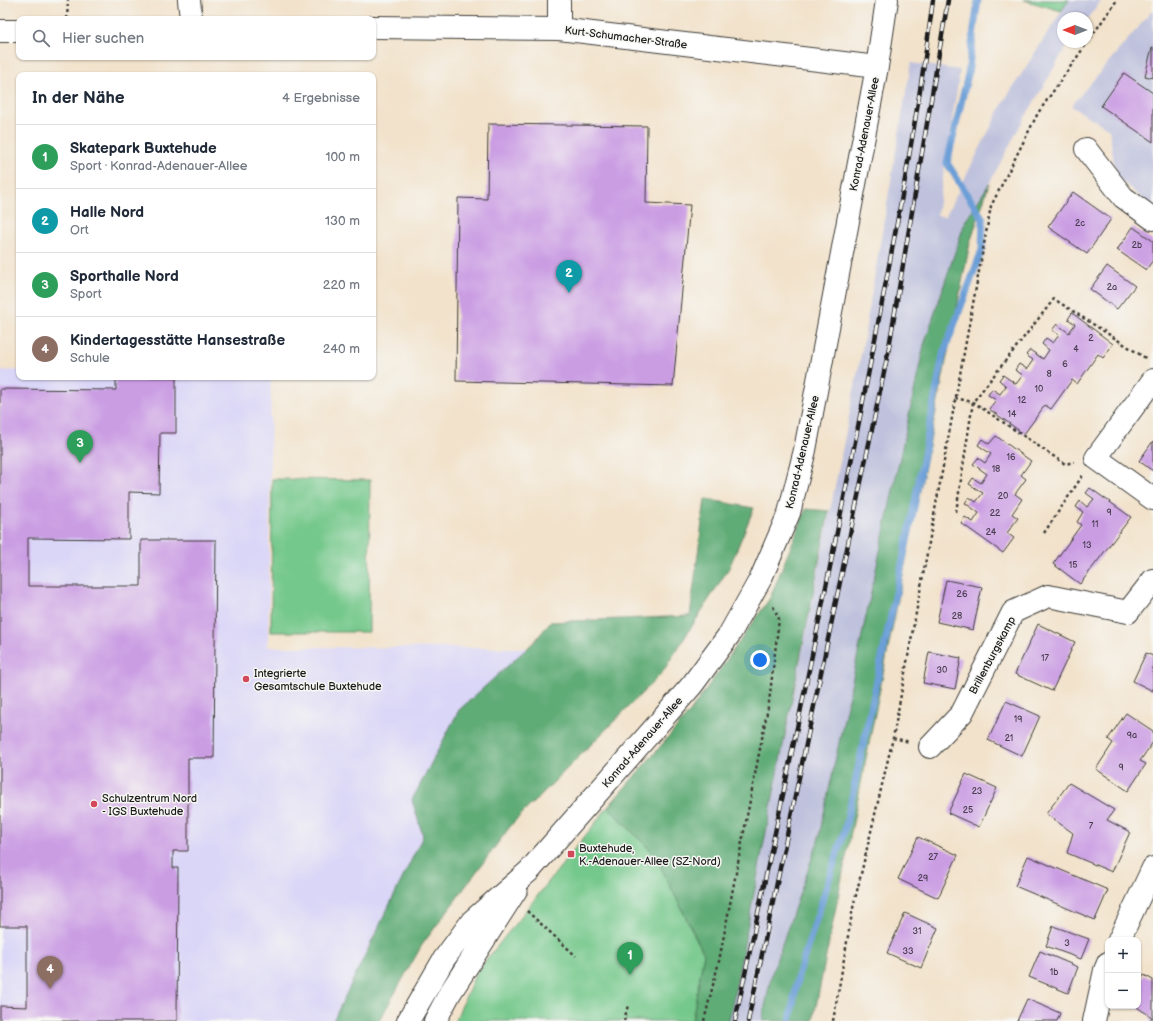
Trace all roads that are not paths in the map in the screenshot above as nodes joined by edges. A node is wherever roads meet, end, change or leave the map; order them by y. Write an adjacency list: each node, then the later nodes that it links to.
1 (189, 0): 4 (street)
2 (559, 0): 6 (street)
3 (887, 0): 9 (street, Konrad-Adenauer-Allee)
4 (191, 16)
5 (376, 27): 6 (street, Kurt-Schumacher-Straße)
6 (559, 29): 9 (street, Kurt-Schumacher-Straße)
7 (0, 31): 8 (street)
8 (16, 31)
9 (877, 67): 17 (street, Konrad-Adenauer-Allee)
10 (1086, 149): 11 (street)
11 (1153, 219)
12 (1153, 380): 13 (street)
13 (1153, 499)
14 (1153, 580): 15 (street, Brillenburgskamp)
15 (930, 747)
16 (1153, 868): 18 (street)
17 (529, 871): 20 (street, Konrad-Adenauer-Allee); 21 (street, Konrad-Adenauer-Allee)
18 (1120, 937)
19 (1105, 970): 22 (street)
20 (408, 1021)
21 (435, 1021)
22 (1094, 1021)

